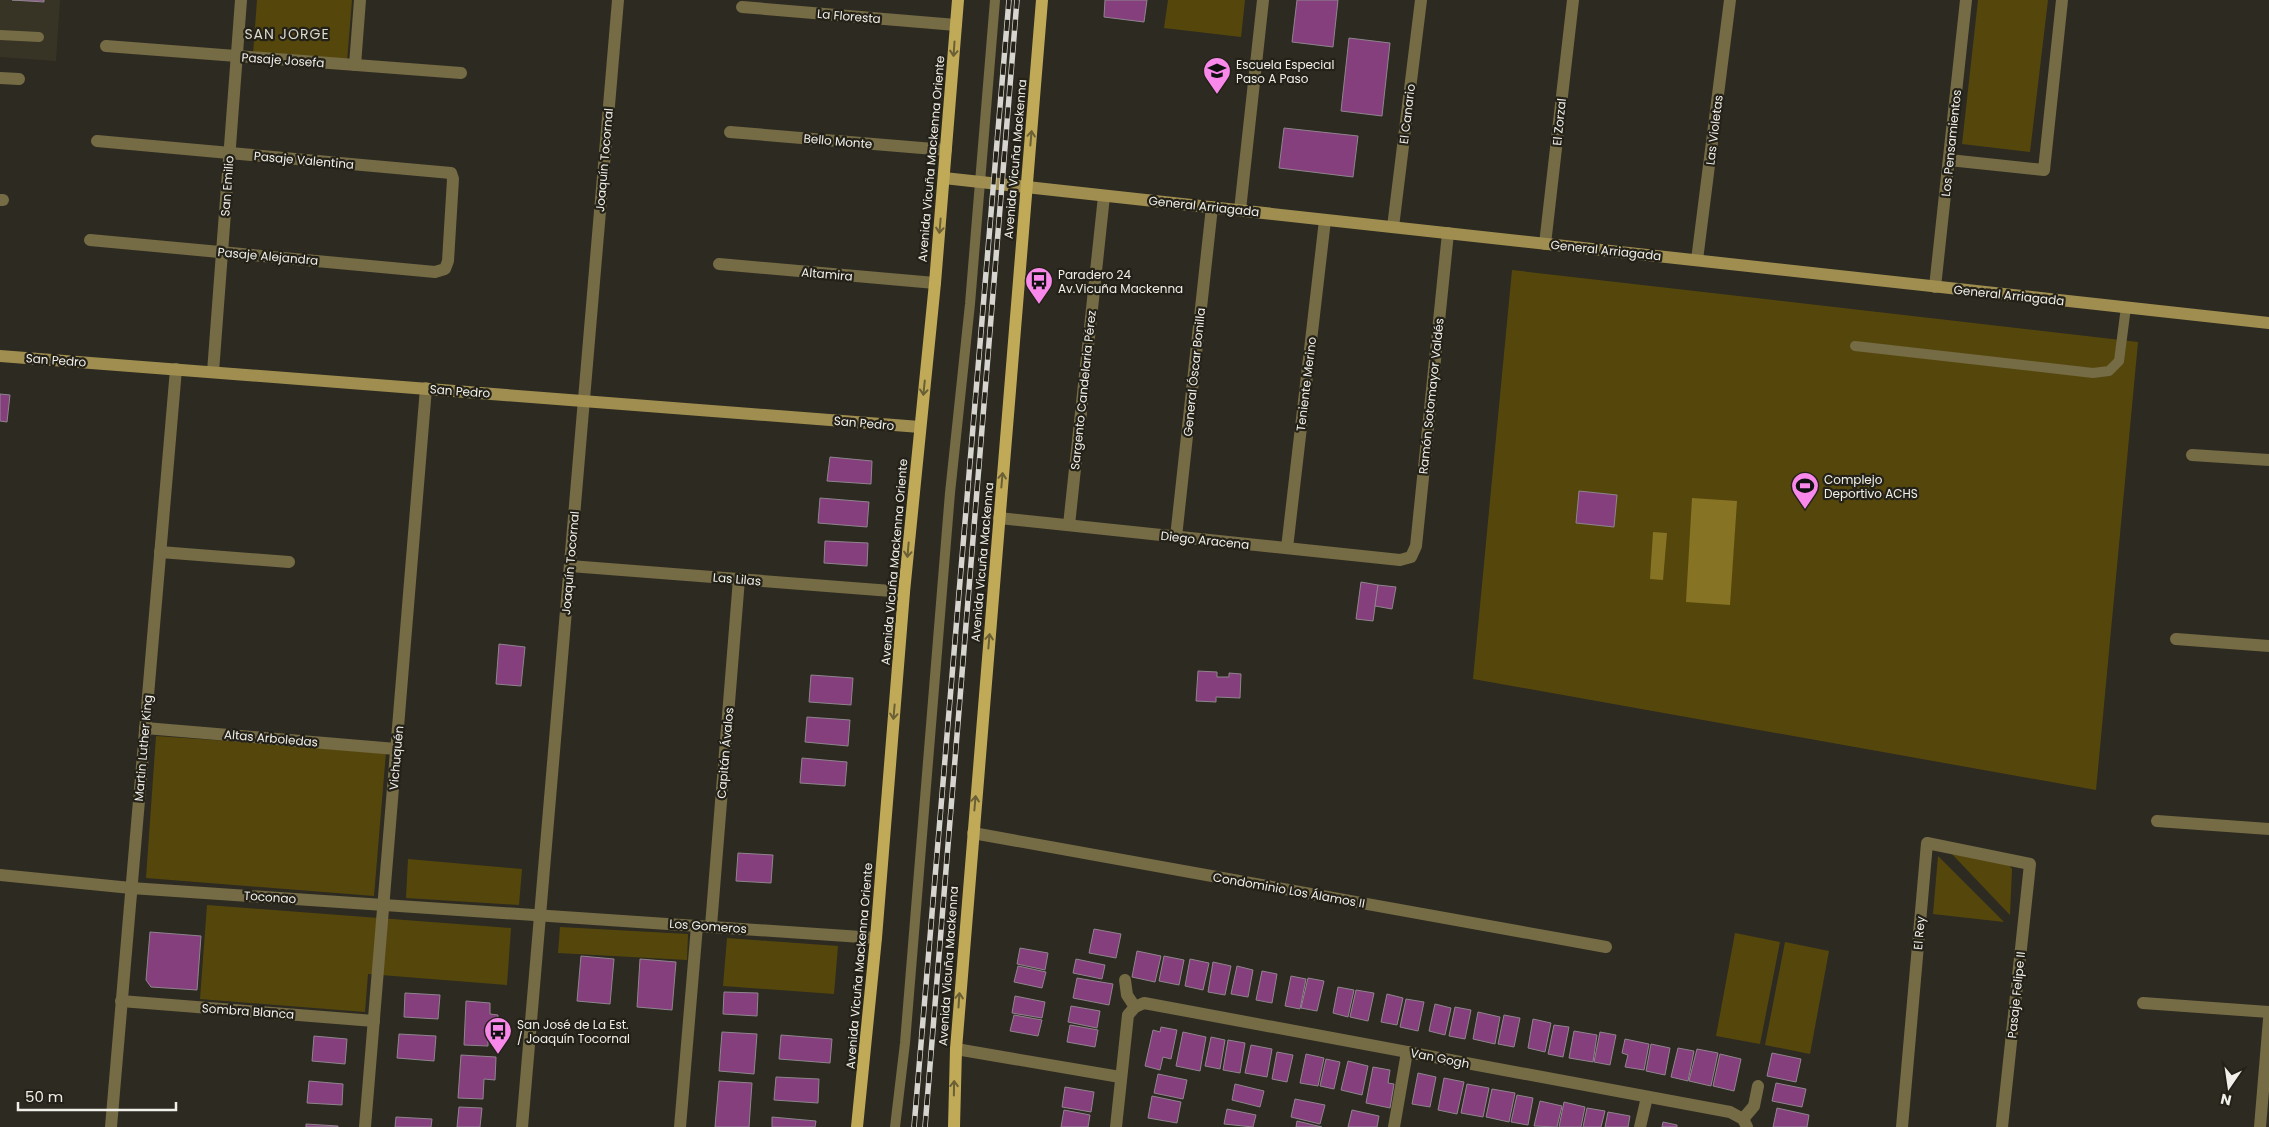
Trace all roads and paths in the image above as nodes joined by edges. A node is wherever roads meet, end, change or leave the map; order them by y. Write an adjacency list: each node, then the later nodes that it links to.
1 (241, 0): 18 (street, San Emilio)
2 (360, 0): 19 (street)
3 (618, 0): 53 (street, Joaquín Tocornal)
4 (958, 0): 14 (main road, Avenida Vicuña Mackenna Oriente)
5 (995, 0): 29 (lane)
6 (1042, 0): 30 (main road, Avenida Vicuña Mackenna, one-way to 6)
7 (1263, 0): 33 (street)
8 (1421, 0): 35 (street, El Canario)
9 (1573, 0): 38 (street, El Zorzal)
10 (1730, 0): 40 (street, Las Violetas)
11 (1966, 0): 27 (street, Los Pensamientos)
12 (2062, 0): 27 (street)
13 (742, 7): 14 (street, La Floresta)
14 (956, 25): 25 (main road, Avenida Vicuña Mackenna Oriente, one-way to 25)
15 (0, 35): 16 (lane)
16 (38, 37)
17 (106, 46): 18 (street, Pasaje Josefa)
18 (236, 56): 19 (street, Pasaje Josefa); 26 (street, San Emilio)
19 (355, 65): 20 (street, Pasaje Josefa)
20 (461, 73)
21 (0, 78): 22 (street)
22 (19, 79)
23 (730, 132): 25 (street, Bello Monte)
24 (97, 141): 26 (street, Pasaje Valentina)
25 (946, 150): 28 (main road, Avenida Vicuña Mackenna Oriente)
26 (229, 153): 39 (street, San Emilio); 42 (street, Pasaje Valentina)
27 (1949, 160): 44 (street, Los Pensamientos)
28 (944, 178): 29 (street, General Arriagada); 43 (main road, Avenida Vicuña Mackenna Oriente, one-way to 43)
29 (980, 182): 30 (street, General Arriagada); 101 (lane)
30 (1027, 186): 31 (street, General Arriagada); 57 (main road, Avenida Vicuña Mackenna, one-way to 30)
31 (1104, 196): 32 (street, General Arriagada); 58 (street, Sargento Candelaria Pérez)
32 (1212, 207): 33 (street, General Arriagada); 59 (street, General Óscar Bonilla)
33 (1240, 210): 34 (street, General Arriagada)
34 (1325, 220): 35 (street, General Arriagada); 60 (street, Teniente Merino)
35 (1393, 227): 36 (street, General Arriagada)
36 (1448, 233): 38 (street, General Arriagada); 62 (street, Ramón Sotomayor Valdés)
37 (90, 240): 39 (street, Pasaje Alejandra)
38 (1546, 244): 40 (street, General Arriagada)
39 (222, 252): 42 (street, Pasaje Alejandra); 51 (street, San Emilio)
40 (1697, 260): 44 (street, General Arriagada)
41 (719, 264): 43 (street, Altamira)
42 (444, 269)
43 (935, 283): 54 (main road, Avenida Vicuña Mackenna Oriente, one-way to 54)
44 (1935, 287): 45 (street, General Arriagada)
45 (2126, 307): 47 (street, General Arriagada); 48 (lane)
46 (2269, 318): 47 (street)
47 (2269, 323)
48 (1855, 346)
49 (0, 356): 50 (street, San Pedro)
50 (176, 369): 51 (street, San Pedro); 61 (street, Martin Luther King)
51 (213, 372): 52 (street, San Pedro)
52 (426, 388): 53 (street, San Pedro); 70 (street, Vichuquén)
53 (584, 401): 54 (street, San Pedro); 64 (street, Joaquín Tocornal)
54 (920, 427): 66 (main road, Avenida Vicuña Mackenna Oriente, one-way to 66)
55 (2192, 455): 56 (street)
56 (2269, 460)
57 (999, 518): 58 (street, Diego Aracena); 73 (main road, Avenida Vicuña Mackenna, one-way to 57)
58 (1069, 525): 59 (street, Diego Aracena)
59 (1176, 536): 60 (street, Diego Aracena)
60 (1287, 548): 62 (street, Diego Aracena)
61 (160, 552): 63 (street); 69 (street, Martin Luther King)
62 (1411, 557)
63 (289, 562)
64 (570, 566): 65 (street, Las Lilas); 78 (street, Joaquín Tocornal)
65 (739, 579): 66 (street, Las Lilas); 80 (street, Capitán Ávalos)
66 (904, 592): 81 (main road, Avenida Vicuña Mackenna Oriente, one-way to 81)
67 (2176, 639): 68 (street)
68 (2269, 646)
69 (145, 728): 70 (street, Altas Arboledas); 76 (street, Martin Luther King)
70 (396, 749): 77 (street, Vichuquén)
71 (2157, 821): 72 (street)
72 (2269, 829)
73 (973, 833): 82 (street, Condominio Los Álamos II); 90 (main road, Avenida Vicuña Mackenna, one-way to 73)
74 (2030, 864): 106 (street, El Rey); 107 (street, Pasaje Felipe II)
75 (0, 875): 76 (street, Toconao)
76 (131, 888): 77 (street, Toconao); 84 (street, Martin Luther King)
77 (383, 905): 78 (street, Toconao); 89 (street, Vichuquén)
78 (540, 915): 79 (street, Los Gomeros); 98 (street, Joaquín Tocornal)
79 (697, 926): 80 (street, Los Gomeros); 99 (street)
80 (711, 926): 81 (street, Los Gomeros)
81 (876, 938): 100 (main road, Avenida Vicuña Mackenna Oriente)
82 (1606, 948)
83 (1125, 980): 86 (street)
84 (121, 1001): 89 (street, Sombra Blanca); 96 (street, Martin Luther King)
85 (2143, 1003): 87 (street)
86 (1135, 1007): 91 (street, Van Gogh); 92 (street)
87 (2269, 1012)
88 (2269, 1019): 108 (street)
89 (374, 1021): 97 (street, Vichuquén)
90 (956, 1049): 92 (street); 102 (main road, Avenida Vicuña Mackenna, one-way to 90)
91 (1407, 1052): 94 (street, Van Gogh); 104 (street)
92 (1120, 1077): 103 (street)
93 (1758, 1086): 95 (street, Van Gogh)
94 (1646, 1096): 95 (street, Van Gogh); 105 (street)
95 (1745, 1123)
96 (111, 1127)
97 (365, 1127)
98 (522, 1127)
99 (680, 1127)
100 (857, 1127)
101 (895, 1127)
102 (954, 1127)
103 (1116, 1127)
104 (1394, 1127)
105 (1640, 1127)
106 (1902, 1127)
107 (2002, 1127)
108 (2260, 1127)

